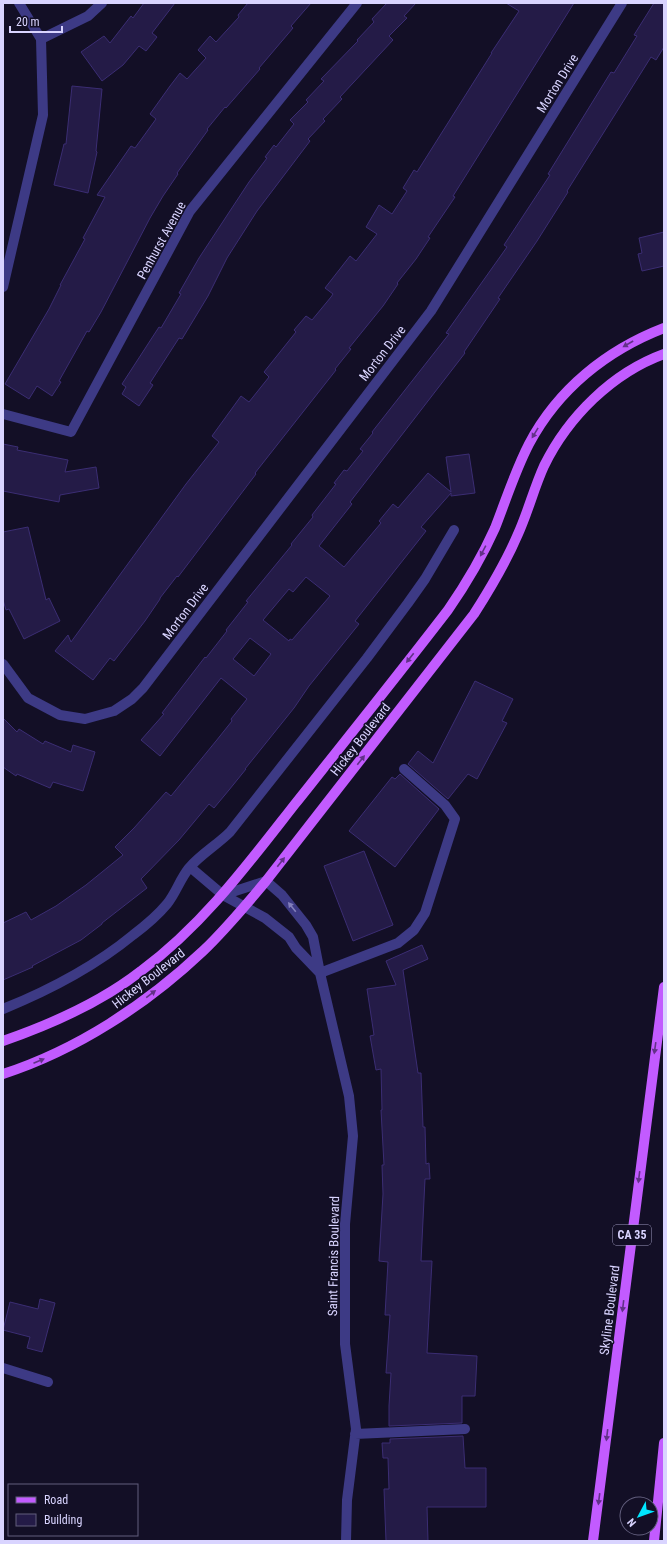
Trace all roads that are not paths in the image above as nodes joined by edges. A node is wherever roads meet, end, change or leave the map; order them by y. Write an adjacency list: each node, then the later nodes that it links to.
1 (19, 3): 5 (street)
2 (102, 3): 5 (street)
3 (357, 3): 9 (street, Penhurst Avenue)
4 (622, 3): 11 (street, Morton Drive)
5 (41, 40): 6 (street)
6 (3, 287)
7 (664, 328): 15 (main road, Hickey Boulevard, one-way to 15)
8 (664, 354): 14 (main road, Hickey Boulevard, one-way to 8)
9 (3, 414)
10 (454, 530): 13 (street)
11 (3, 664)
12 (404, 769): 17 (street)
13 (190, 867): 15 (street); 19 (street)
14 (266, 881): 15 (street); 16 (main road, Hickey Boulevard); 17 (street, Saint Francis Boulevard, one-way to 14)
15 (223, 895): 16 (street); 20 (main road, Hickey Boulevard)
16 (244, 907): 17 (street); 21 (main road, Hickey Boulevard, one-way to 16)
17 (320, 973): 25 (street, Saint Francis Boulevard)
18 (664, 987): 28 (main road, Skyline Boulevard / CA 35, one-way to 28)
19 (3, 1009)
20 (3, 1041)
21 (3, 1074)
22 (3, 1368): 23 (street)
23 (48, 1382)
24 (465, 1429): 25 (street)
25 (355, 1434): 27 (street, Saint Francis Boulevard)
26 (664, 1442): 29 (main road)
27 (346, 1541)
28 (593, 1541)
29 (654, 1541)

